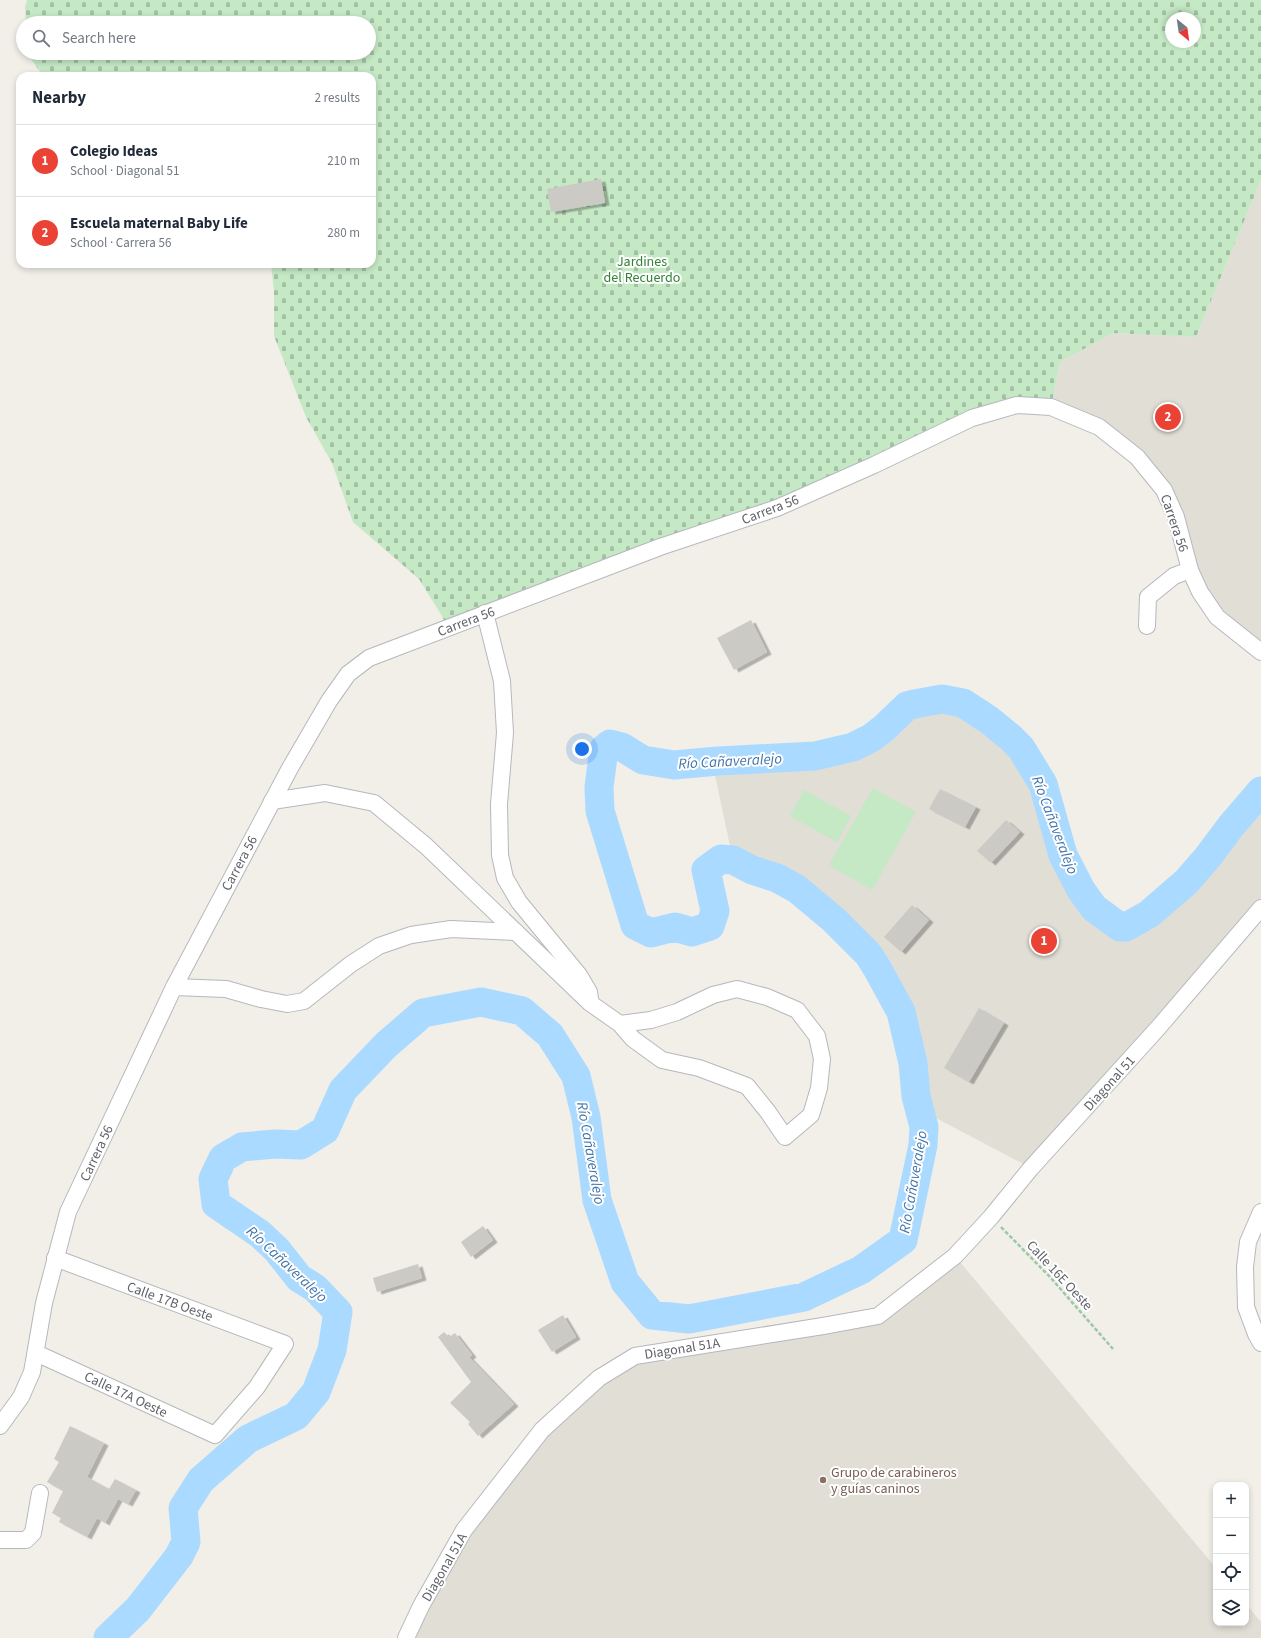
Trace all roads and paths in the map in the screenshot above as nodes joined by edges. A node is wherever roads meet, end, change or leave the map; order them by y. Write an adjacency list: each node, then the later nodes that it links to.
1 (1190, 570): 2 (street, Carrera 56); 3 (street); 4 (street, Carrera 56)
2 (485, 613): 5 (street, Carrera 56); 9 (street)
3 (1147, 626)
4 (1261, 652)
5 (272, 801): 7 (street); 8 (street, Carrera 56)
6 (1261, 908): 12 (street, Diagonal 51)
7 (516, 932): 8 (street); 9 (street)
8 (174, 987): 14 (street, Carrera 56)
9 (590, 1002): 10 (street)
10 (620, 1024): 10 (street)
11 (1261, 1212): 15 (street)
12 (991, 1217): 13 (street, Diagonal 51); 16 (path, Calle 16E Oeste)
13 (955, 1256): 22 (street, Diagonal 51A)
14 (55, 1258): 17 (street, Carrera 56); 19 (street, Calle 17B Oeste)
15 (1261, 1343)
16 (1113, 1349)
17 (36, 1353): 18 (street, Carrera 56); 19 (street, Calle 17A Oeste)
18 (0, 1426)
19 (215, 1436)
20 (40, 1493): 21 (street)
21 (0, 1540)
22 (406, 1638)

